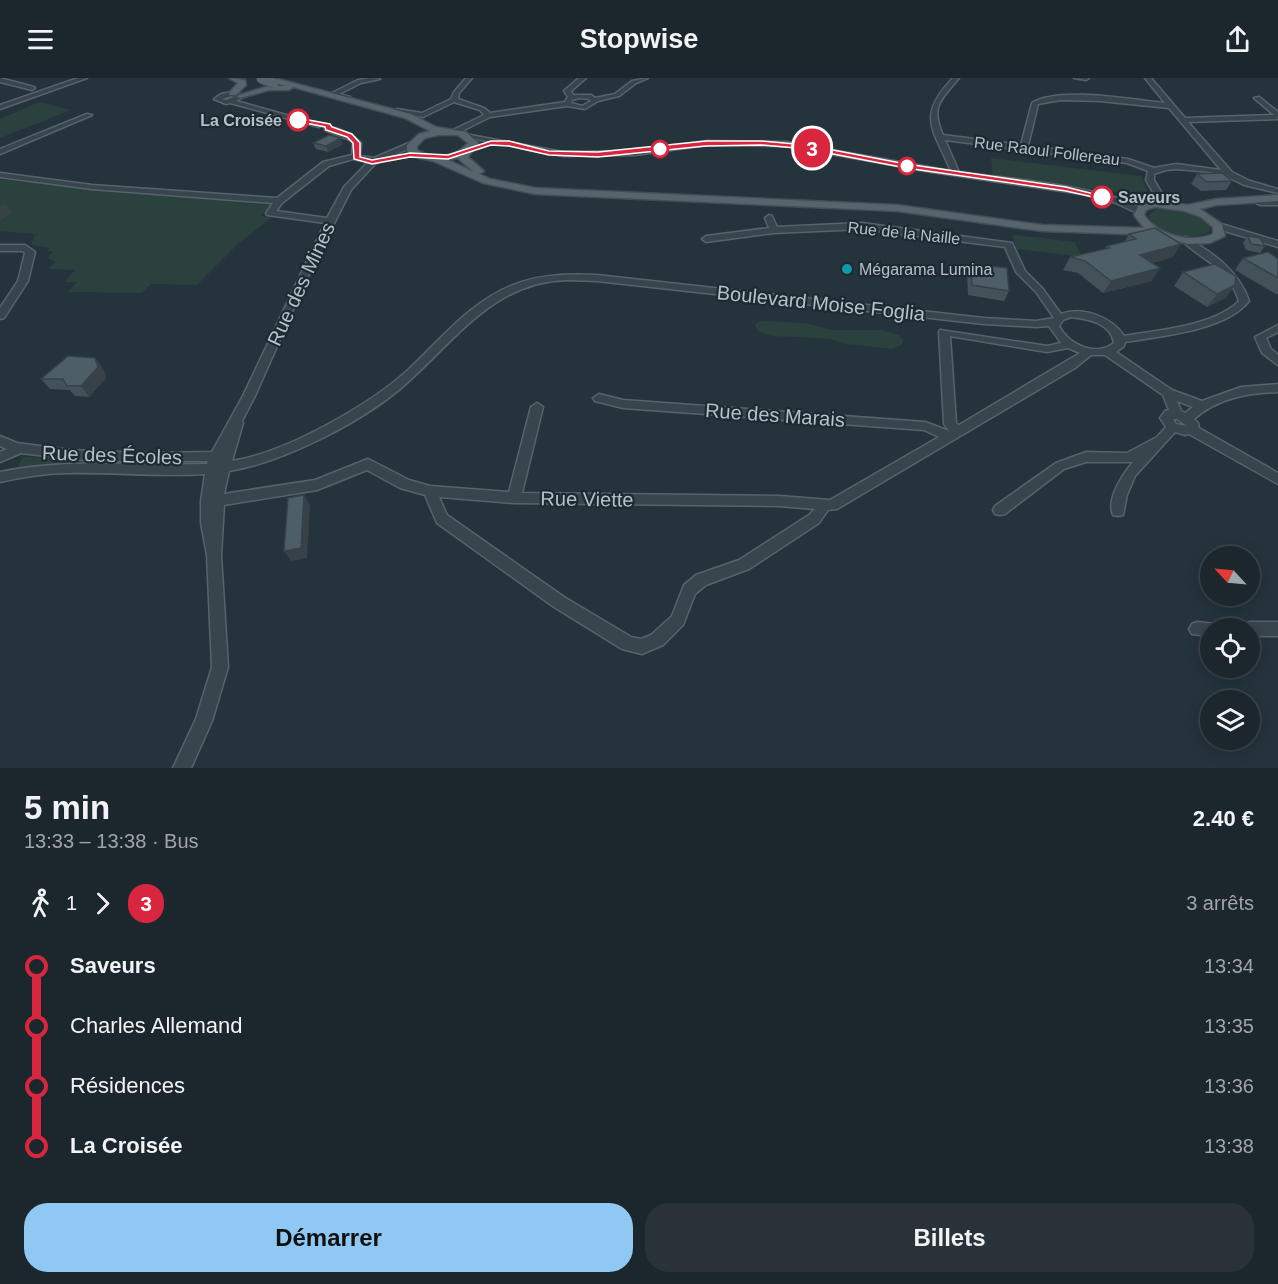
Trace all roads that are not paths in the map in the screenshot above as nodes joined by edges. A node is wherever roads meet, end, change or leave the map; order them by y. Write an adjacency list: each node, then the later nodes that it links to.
1 (62, 78): 16 (street)
2 (84, 78): 25 (street)
3 (233, 78): 18 (main road)
4 (351, 78): 15 (street)
5 (469, 78): 21 (street)
6 (583, 78): 23 (street)
7 (645, 78): 22 (street)
8 (956, 78): 34 (street)
9 (1077, 78): 10 (street)
10 (1086, 78)
11 (1148, 78): 24 (street)
12 (377, 79): 15 (street)
13 (0, 80): 16 (street)
14 (269, 80): 17 (main road); 18 (main road); 31 (main road)
15 (360, 81): 21 (street)
16 (32, 88): 20 (street)
17 (300, 90): 18 (main road); 33 (main road)
18 (236, 97): 30 (street)
19 (1257, 98): 28 (street)
20 (0, 100)
21 (454, 100): 27 (street)
22 (595, 100): 23 (street); 23 (street)
23 (570, 101): 27 (street)
24 (1171, 106): 29 (street); 37 (street)
25 (0, 107)
26 (89, 115): 39 (street)
27 (488, 115): 32 (street)
28 (1278, 116): 29 (street)
29 (1184, 120): 46 (street)
30 (319, 127): 41 (street); 43 (street)
31 (452, 132): 32 (main road); 33 (main road)
32 (469, 133): 35 (street); 38 (main road)
33 (422, 136): 36 (main road)
34 (940, 137): 37 (street, Rue Raoul Follereau); 45 (street)
35 (509, 144): 38 (street); 45 (street)
36 (412, 145): 40 (main road); 43 (street, Rue des Mines)
37 (1024, 149): 44 (street, Rue Raoul Follereau)
38 (466, 150): 42 (main road); 53 (main road)
39 (0, 152)
40 (418, 155): 42 (main road); 43 (street)
41 (350, 157): 43 (street); 49 (street)
42 (434, 158): 58 (main road)
43 (370, 164): 55 (street, Rue des Mines)
44 (1154, 170): 46 (street, Rue Raoul Follereau); 51 (street)
45 (956, 173): 53 (street)
46 (1229, 174): 48 (street)
47 (0, 175): 49 (street)
48 (1278, 191)
49 (279, 201): 55 (street)
50 (1278, 201): 52 (main road); 56 (main road)
51 (1164, 204): 52 (main road); 53 (main road)
52 (1188, 208): 56 (main road)
53 (1142, 212): 58 (main road)
54 (769, 218): 57 (street)
55 (330, 221): 91 (street, Rue des Mines)
56 (1216, 227): 61 (main road); 62 (street)
57 (774, 230): 59 (street, Rue de la Naille); 65 (street, Rue de la Naille)
58 (1158, 232): 60 (main road)
59 (706, 238)
60 (1185, 240): 61 (main road); 64 (street)
61 (1208, 241): 64 (street)
62 (1278, 244)
63 (0, 248): 67 (street)
64 (1221, 266): 72 (street)
65 (1040, 290): 66 (street); 68 (street)
66 (1078, 315): 68 (street, Boulevard Moise Foglia); 70 (street)
67 (0, 316)
68 (1057, 320): 69 (street, Boulevard Moise Foglia); 73 (street)
69 (1011, 323): 73 (street, Boulevard Moise Foglia); 91 (street, Boulevard Moise Foglia)
70 (1109, 326): 72 (street); 74 (street)
71 (1278, 328): 78 (street)
72 (1154, 335): 74 (street)
73 (1060, 337): 75 (street, Boulevard Moise Foglia)
74 (1120, 340): 77 (street)
75 (1070, 344): 76 (street); 79 (street); 86 (street)
76 (1090, 351): 77 (street); 79 (street, Rue Viette)
77 (1108, 352): 81 (street)
78 (1278, 361)
79 (1071, 365): 86 (street, Rue Viette)
80 (1278, 387): 83 (street)
81 (1168, 393): 83 (street); 85 (street)
82 (599, 398): 86 (street, Rue des Marais)
83 (1203, 406): 85 (street)
84 (537, 407): 95 (street)
85 (1182, 422): 88 (street); 93 (street)
86 (953, 433): 97 (street, Rue Viette)
87 (0, 441): 89 (street, Rue des Écoles)
88 (1159, 441): 98 (street); 99 (street)
89 (18, 448): 90 (street); 91 (street, Rue des Écoles)
90 (0, 457)
91 (219, 462): 92 (street); 96 (street, Rue des Mines)
92 (0, 477)
93 (1278, 479)
94 (430, 491): 95 (street, Rue Viette); 96 (street, Rue Viette); 97 (street)
95 (514, 498): 97 (street, Rue Viette)
96 (213, 501): 102 (street, Rue des Mines)
97 (822, 505)
98 (1000, 510)
99 (1118, 511)
100 (1260, 629): 101 (street)
101 (1278, 629)
102 (182, 768)

